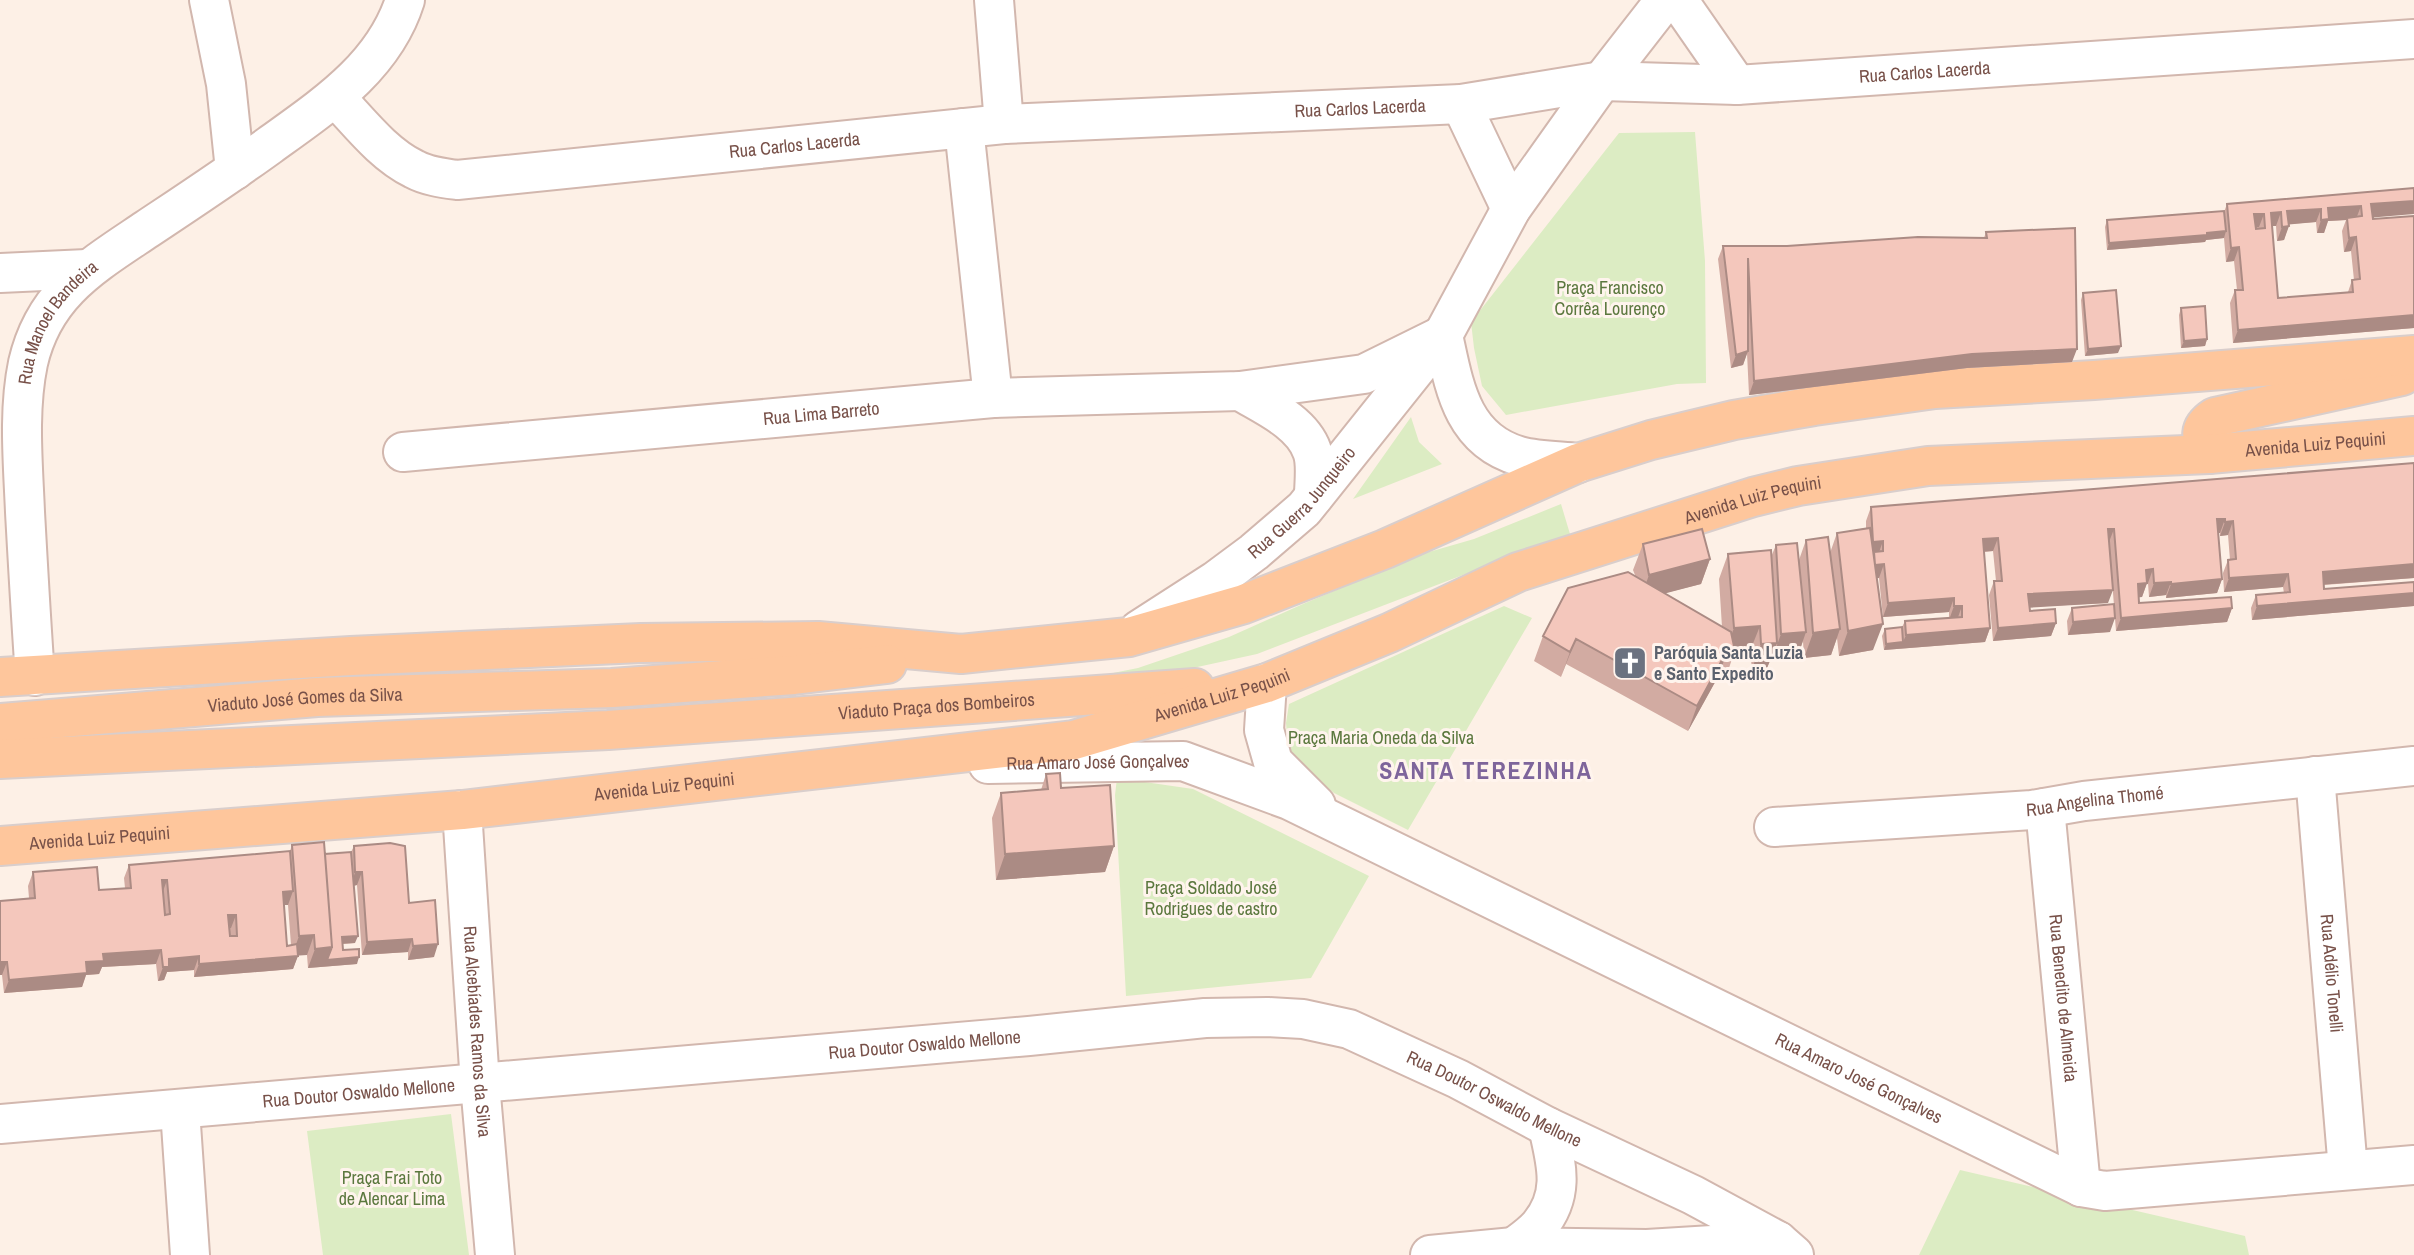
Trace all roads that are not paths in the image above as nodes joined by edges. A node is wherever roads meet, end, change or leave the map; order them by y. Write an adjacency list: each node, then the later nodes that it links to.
1 (209, 0): 13 (street)
2 (405, 0): 9 (street, Rua Manoel Bandeira)
3 (994, 0): 11 (street)
4 (1665, 0): 7 (street, Rua Guerra Junqueiro)
5 (1678, 0): 8 (street)
6 (2414, 39): 8 (street, Rua Carlos Lacerda)
7 (1602, 81): 8 (street, Rua Carlos Lacerda); 10 (street, Rua Carlos Lacerda); 14 (street, Rua Guerra Junqueiro)
8 (1737, 85)
9 (336, 98): 12 (street, Rua Carlos Lacerda); 13 (street, Rua Manoel Bandeira)
10 (1461, 104): 11 (street, Rua Carlos Lacerda); 14 (street)
11 (1004, 124): 12 (street, Rua Carlos Lacerda)
12 (964, 128): 21 (street)
13 (235, 170): 15 (street, Rua Manoel Bandeira)
14 (1511, 209): 17 (street, Rua Guerra Junqueiro)
15 (87, 269): 16 (street); 29 (street, Rua Manoel Bandeira)
16 (0, 273)
17 (1443, 335): 20 (street, Rua Lima Barreto); 25 (street); 26 (street, Rua Guerra Junqueiro)
18 (2414, 355): 25 (main road)
19 (2414, 374): 24 (main road)
20 (1240, 391): 21 (street, Rua Lima Barreto); 26 (street)
21 (993, 398): 23 (street, Rua Lima Barreto)
22 (2414, 436): 24 (main road, Avenida Luiz Pequini)
23 (403, 452)
24 (2209, 454): 30 (main road, Avenida Luiz Pequini)
25 (1578, 463): 27 (main road)
26 (1314, 496): 27 (street, Rua Guerra Junqueiro)
27 (1129, 637): 28 (main road)
28 (961, 654): 29 (main road); 31 (main road, Viaduto José Gomes da Silva)
29 (17, 676)
30 (1267, 683): 32 (main road, Viaduto Praça dos Bombeiros); 33 (main road, Avenida Luiz Pequini); 38 (street, Rua Amaro José Gonçalves)
31 (0, 723)
32 (0, 759)
33 (849, 766): 37 (main road, Avenida Luiz Pequini); 38 (street, Rua Amaro José Gonçalves)
34 (2414, 766): 35 (street, Rua Angelina Thomé)
35 (2315, 776): 36 (street, Rua Angelina Thomé); 46 (street, Rua Adélio Tonelli)
36 (2045, 808): 39 (street, Rua Angelina Thomé); 47 (street, Rua Benedito de Almeida)
37 (462, 810): 40 (main road, Avenida Luiz Pequini); 41 (street, Rua Alcebíades Ramos da Silva)
38 (1335, 824): 47 (street, Rua Amaro José Gonçalves)
39 (1774, 827)
40 (0, 846)
41 (480, 1084): 42 (street, Rua Doutor Oswaldo Mellone); 44 (street, Rua Doutor Oswaldo Mellone); 51 (street, Rua Alcebíades Ramos da Silva)
42 (180, 1110): 43 (street, Rua Doutor Oswaldo Mellone); 50 (street)
43 (0, 1124)
44 (1548, 1127): 48 (street); 49 (street, Rua Doutor Oswaldo Mellone)
45 (2414, 1165): 46 (street, Rua Amaro José Gonçalves)
46 (2348, 1170): 47 (street, Rua Amaro José Gonçalves)
47 (2081, 1187)
48 (1514, 1247): 49 (street); 52 (street)
49 (1786, 1248)
50 (190, 1255)
51 (495, 1255)
52 (1430, 1255)

